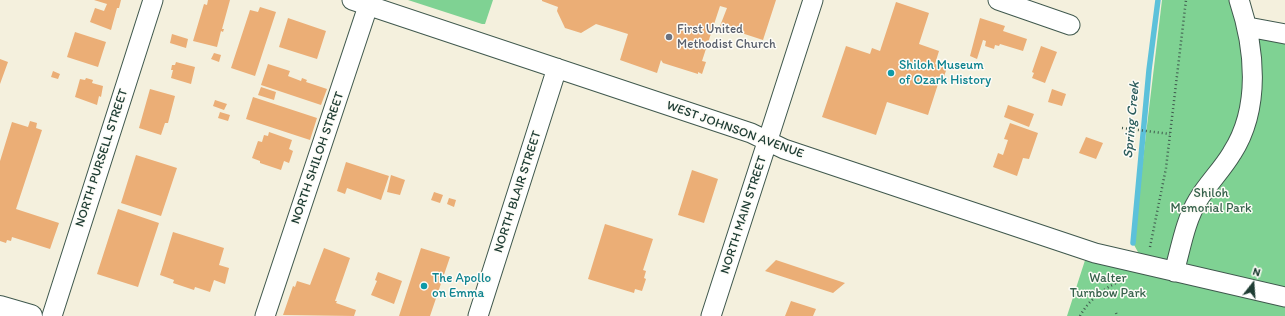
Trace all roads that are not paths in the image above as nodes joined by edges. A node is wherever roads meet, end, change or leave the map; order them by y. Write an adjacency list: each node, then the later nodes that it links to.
1 (153, 0): 15 (street, NORTH PURSELL STREET)
2 (813, 0): 10 (street, NORTH MAIN STREET)
3 (998, 0): 6 (street)
4 (1239, 0): 7 (street)
5 (364, 2): 9 (street, WEST JOHNSON AVENUE); 16 (street, NORTH SHILOH STREET)
6 (1070, 25)
7 (1248, 27): 8 (street); 11 (street)
8 (1285, 34)
9 (557, 68): 10 (street, WEST JOHNSON AVENUE); 17 (street, NORTH BLAIR STREET)
10 (768, 141): 11 (street, WEST JOHNSON AVENUE); 18 (street, NORTH MAIN STREET)
11 (1174, 272): 12 (street, WEST JOHNSON AVENUE)
12 (1285, 297)
13 (0, 307): 14 (street)
14 (31, 316)
15 (52, 316)
16 (265, 316)
17 (478, 316)
18 (711, 316)

